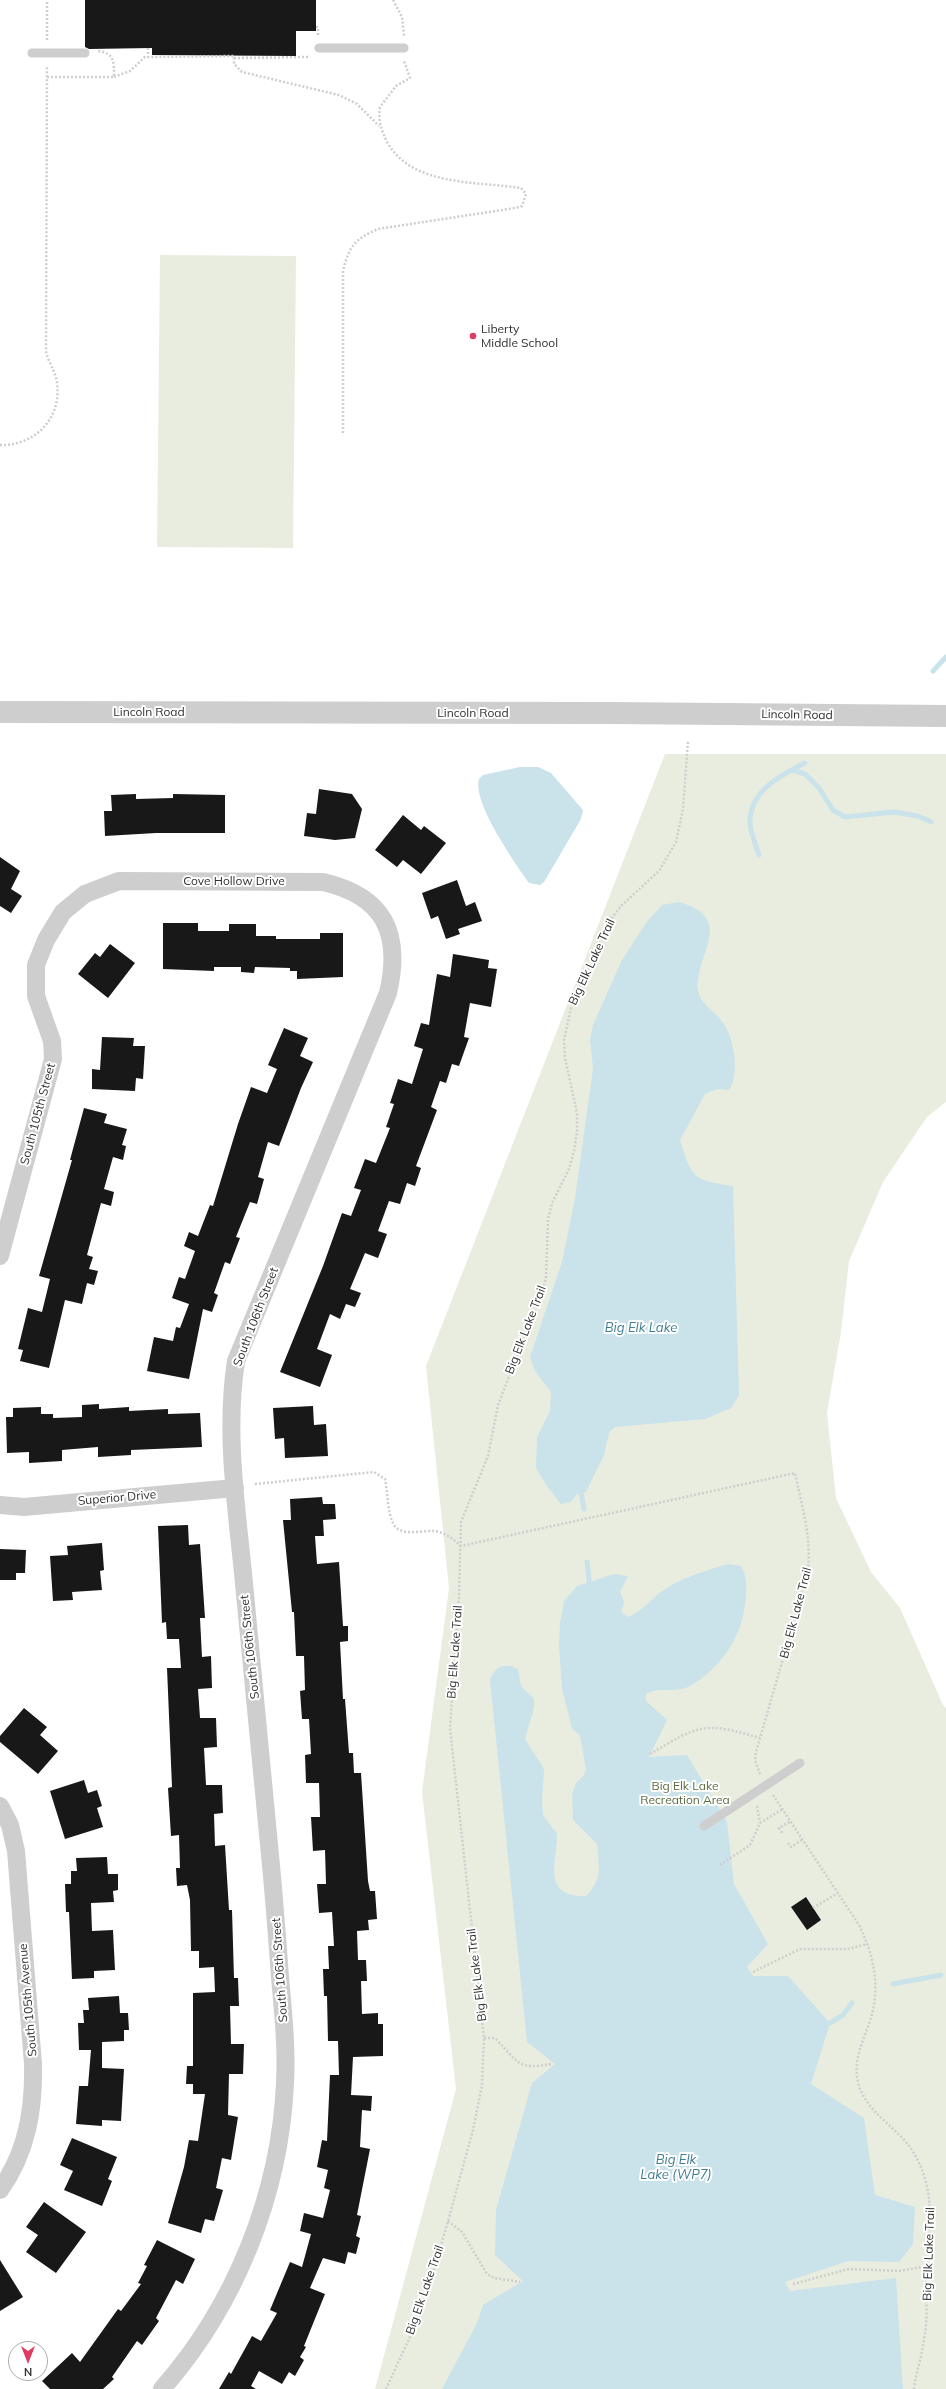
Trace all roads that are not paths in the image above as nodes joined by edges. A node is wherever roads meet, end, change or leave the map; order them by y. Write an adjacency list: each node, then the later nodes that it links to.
1 (319, 48): 2 (lane)
2 (404, 48)
3 (32, 53): 4 (lane)
4 (85, 53)
5 (0, 712): 6 (street, Lincoln Road)
6 (946, 716)
7 (85, 894): 8 (street, Cove Hollow Drive); 9 (street, South 105th Street)
8 (377, 910): 10 (street, South 106th Street)
9 (0, 1256)
10 (235, 1488): 11 (street, Superior Drive); 16 (street, South 106th Street)
11 (0, 1505)
12 (800, 1763): 14 (lane)
13 (0, 1806): 15 (street, South 105th Avenue)
14 (704, 1826)
15 (0, 2190)
16 (162, 2389)

